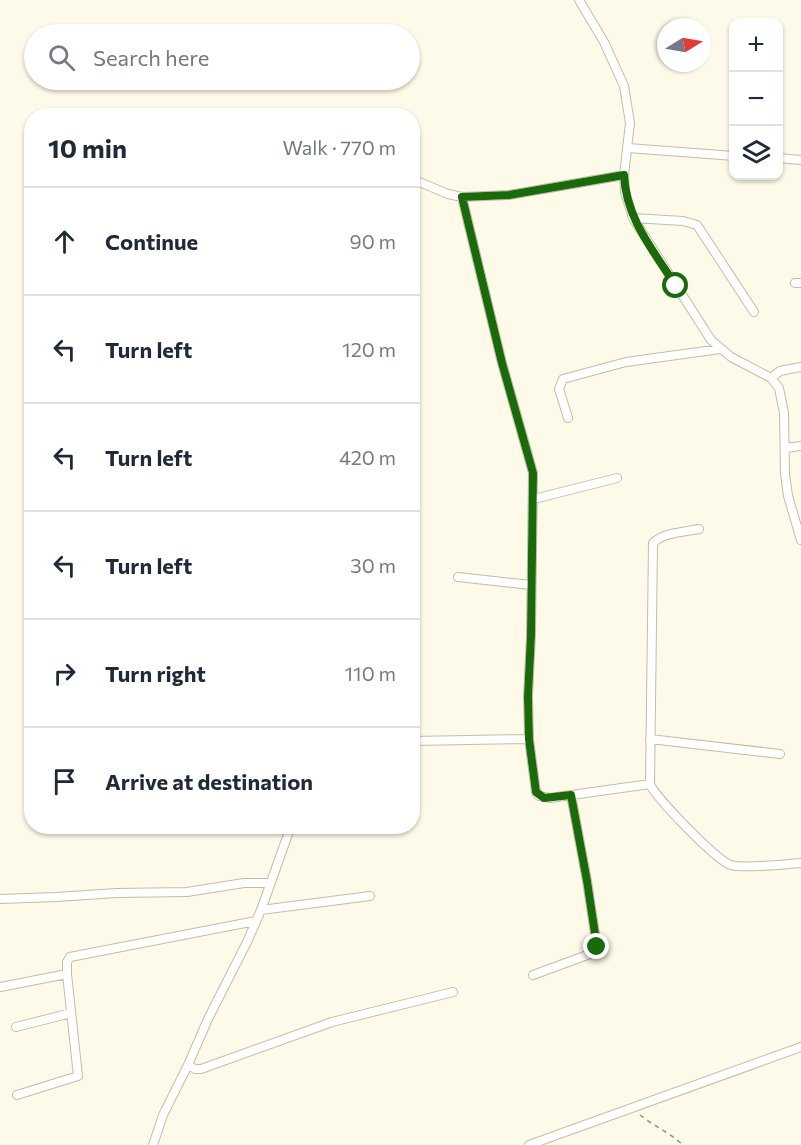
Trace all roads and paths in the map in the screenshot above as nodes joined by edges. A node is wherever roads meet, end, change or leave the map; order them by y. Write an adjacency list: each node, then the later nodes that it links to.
1 (579, 0): 2 (street)
2 (628, 148): 3 (street); 6 (street)
3 (729, 156)
4 (783, 159): 5 (street)
5 (801, 160)
6 (624, 175): 8 (street); 9 (street)
7 (420, 182): 8 (street)
8 (462, 197): 18 (street)
9 (633, 218): 10 (street); 11 (street)
10 (754, 312)
11 (720, 349): 13 (street); 14 (street)
12 (801, 367): 13 (street)
13 (771, 378): 16 (street)
14 (568, 418)
15 (801, 446): 16 (street)
16 (785, 448): 20 (street)
17 (617, 478): 18 (street)
18 (534, 500): 22 (street)
19 (699, 529): 24 (street)
20 (801, 540)
21 (458, 577): 22 (street)
22 (531, 585): 23 (street)
23 (529, 739): 25 (street); 28 (street)
24 (650, 739): 26 (street); 27 (street)
25 (420, 741)
26 (780, 754)
27 (650, 784): 28 (street); 30 (street)
28 (571, 795): 37 (street)
29 (288, 834): 31 (street)
30 (801, 863)
31 (270, 882): 33 (street); 34 (street)
32 (370, 896): 34 (street)
33 (0, 899)
34 (261, 910): 35 (street)
35 (256, 921): 36 (street); 43 (street)
36 (68, 974): 38 (street); 40 (street)
37 (533, 975)
38 (0, 987)
39 (453, 992): 43 (street)
40 (71, 1013): 41 (street); 44 (street)
41 (15, 1027)
42 (801, 1047): 45 (street)
43 (188, 1065): 46 (street)
44 (17, 1095)
45 (630, 1107): 47 (street); 48 (path)
46 (153, 1145)
47 (529, 1145)
48 (683, 1145)

